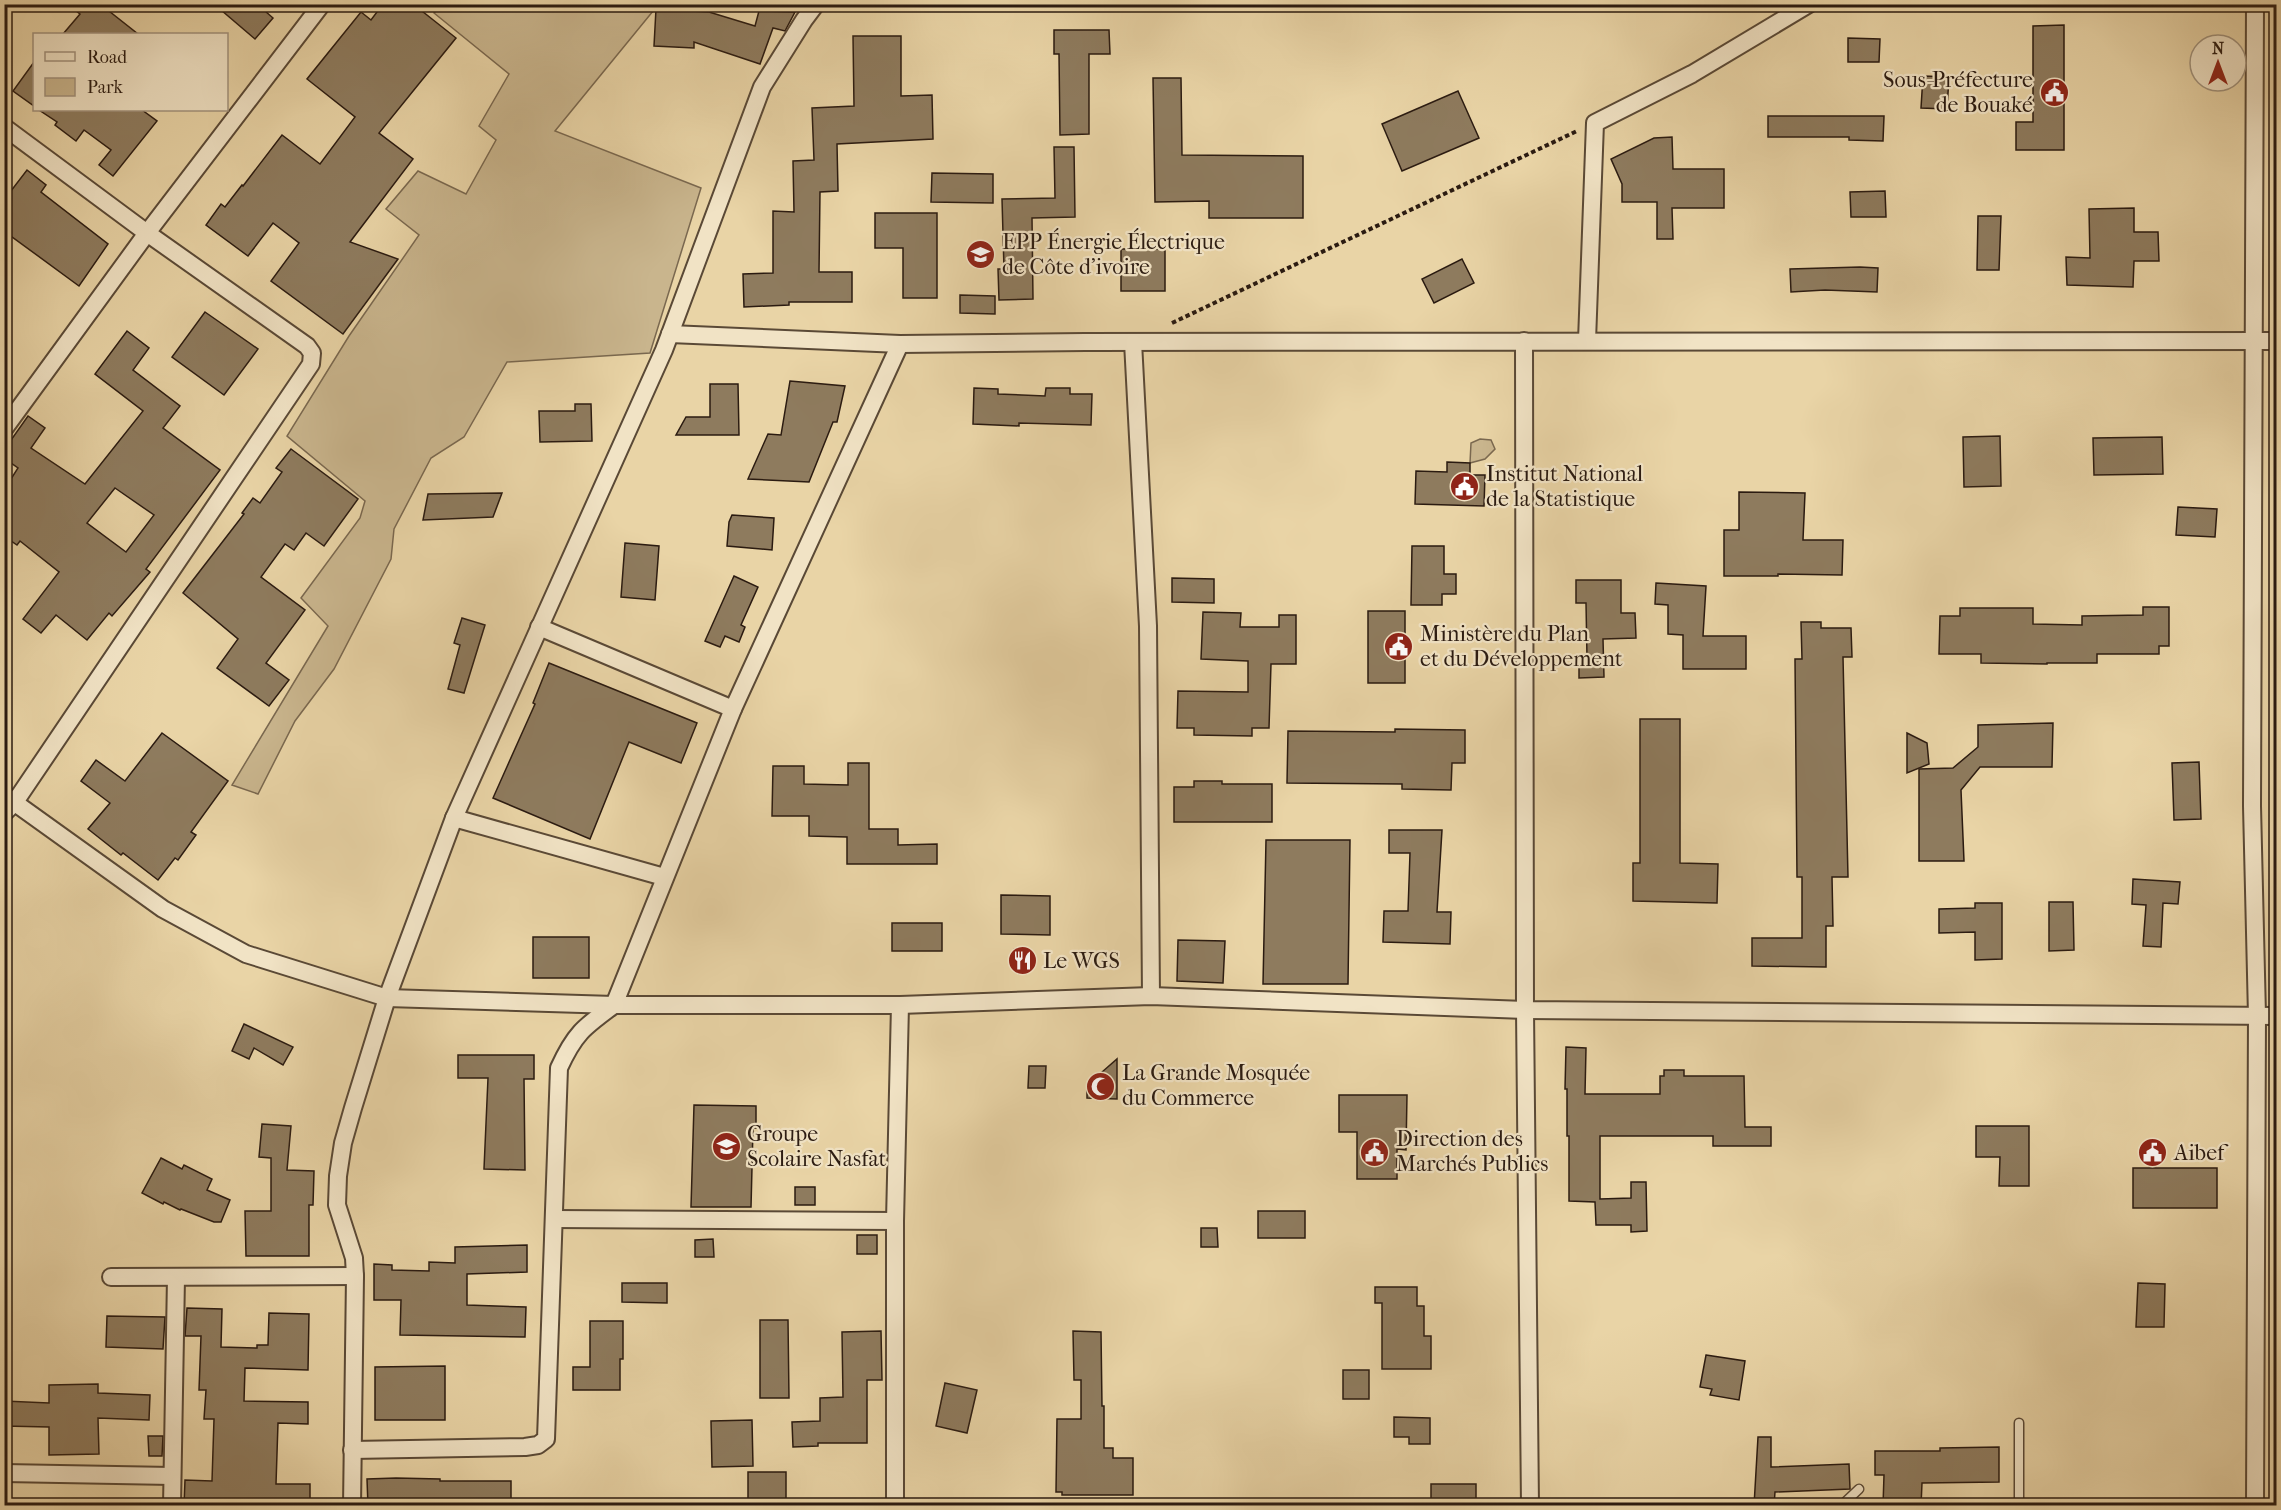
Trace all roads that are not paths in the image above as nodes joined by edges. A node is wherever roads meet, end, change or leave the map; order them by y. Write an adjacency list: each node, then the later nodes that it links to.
1 (322, 4): 6 (street)
2 (816, 4): 7 (street)
3 (1809, 4): 9 (street)
4 (2255, 4): 10 (street)
5 (4, 127): 6 (street)
6 (147, 233): 14 (street); 17 (street)
7 (670, 334): 13 (street); 15 (street)
8 (1524, 341): 9 (street); 12 (street); 24 (street)
9 (1587, 341): 10 (street)
10 (2254, 341): 11 (street); 25 (street)
11 (2277, 341)
12 (1133, 342): 13 (street); 20 (street)
13 (900, 344): 16 (street)
14 (4, 429)
15 (539, 627): 16 (street); 18 (street)
16 (733, 709): 19 (street)
17 (8, 804): 21 (street)
18 (454, 818): 19 (street); 21 (street)
19 (664, 877): 22 (street)
20 (1151, 996): 23 (street); 24 (street)
21 (387, 998): 22 (street); 29 (street)
22 (614, 1005): 23 (street); 27 (street)
23 (900, 1005): 28 (street)
24 (1525, 1010): 25 (street); 40 (street)
25 (2257, 1016): 26 (street); 43 (street)
26 (2277, 1016)
27 (555, 1219): 28 (street); 33 (street)
28 (895, 1221): 39 (street)
29 (355, 1276): 31 (street); 33 (street)
30 (111, 1277): 31 (street)
31 (176, 1277): 35 (street)
32 (2019, 1423): 42 (lane)
33 (352, 1450): 38 (street)
34 (4, 1473): 35 (street)
35 (172, 1476): 37 (street)
36 (1859, 1489): 41 (lane)
37 (172, 1506)
38 (352, 1506)
39 (895, 1506)
40 (1530, 1506)
41 (1841, 1506)
42 (2019, 1506)
43 (2255, 1506)

